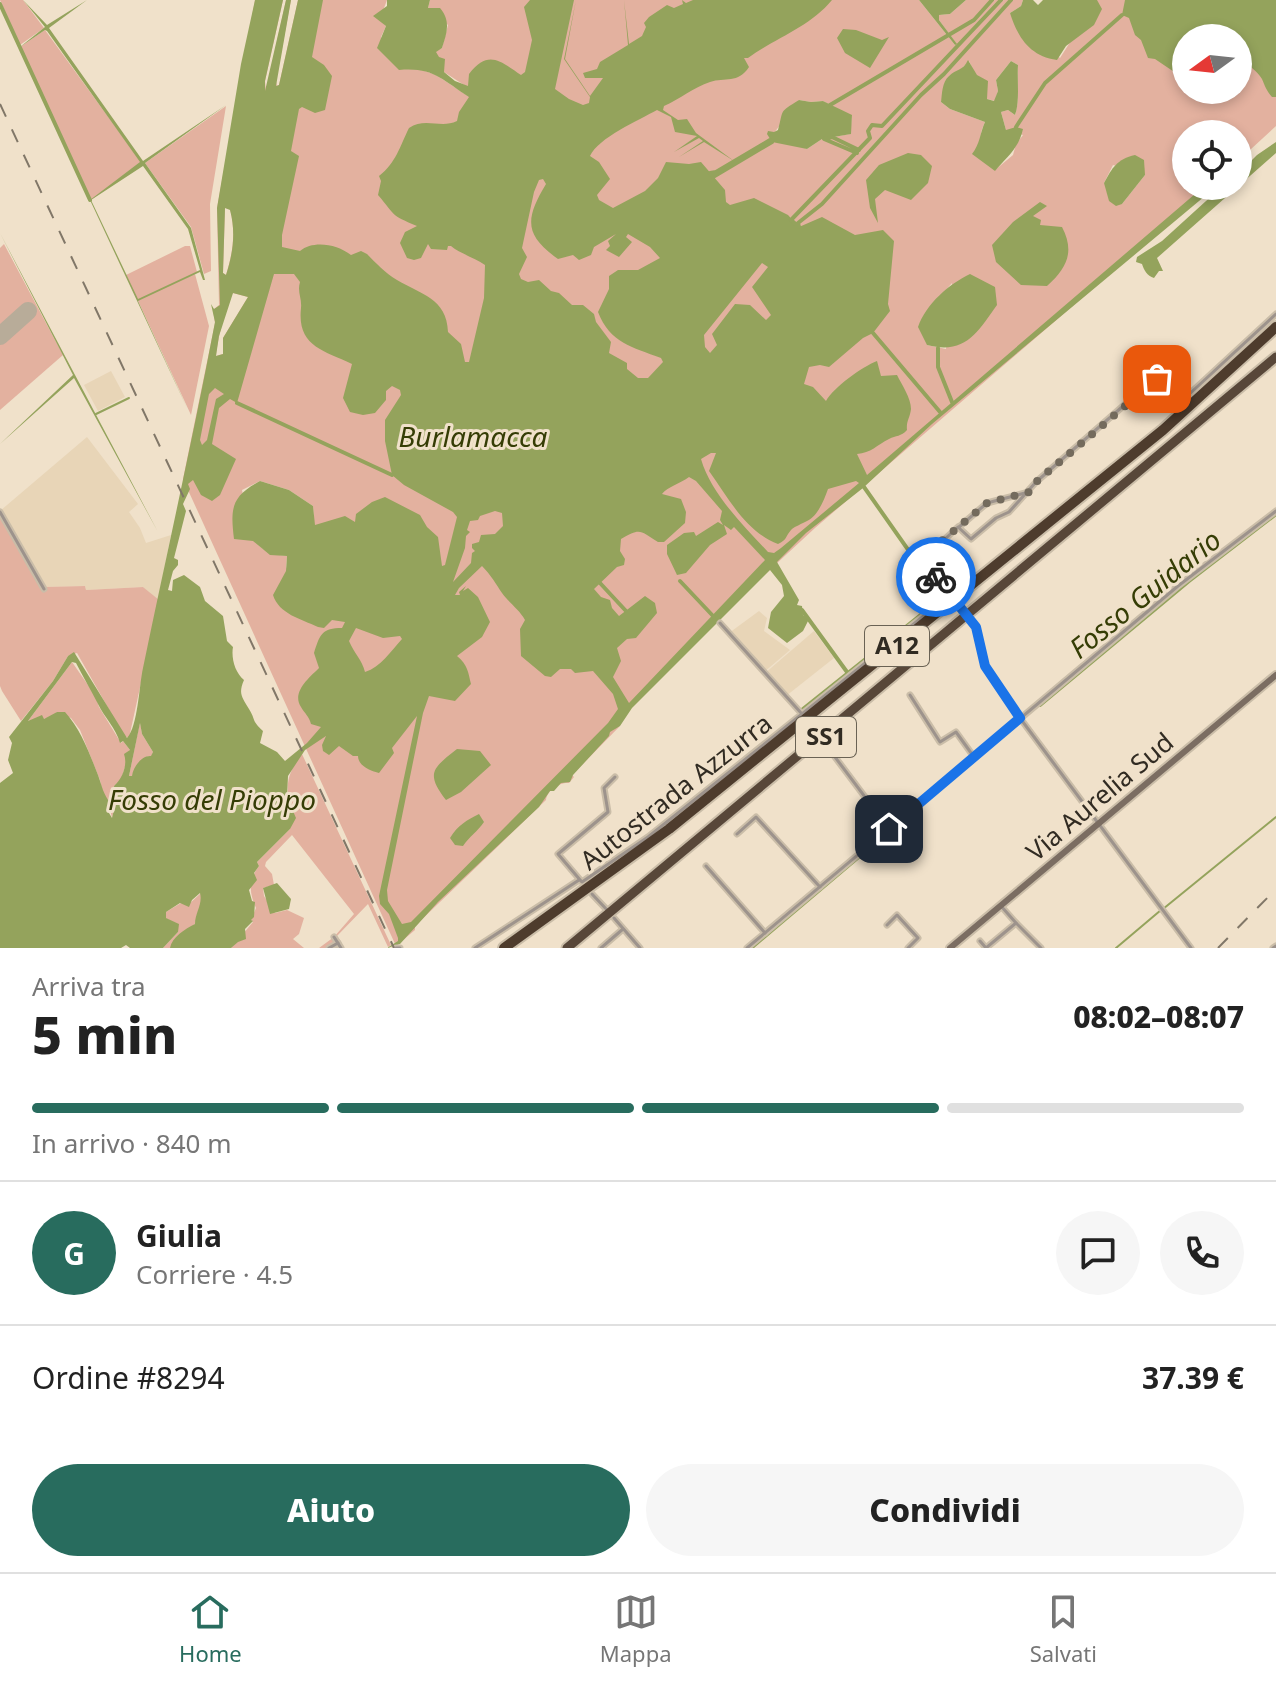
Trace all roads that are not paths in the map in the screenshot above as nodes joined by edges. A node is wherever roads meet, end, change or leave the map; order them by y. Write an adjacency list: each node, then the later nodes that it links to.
1 (1276, 314): 4 (street)
2 (1276, 330): 38 (highway, Autostrada Azzurra / A12); 39 (highway, Autostrada Azzurra / A12)
3 (1276, 359): 40 (highway, SS1)
4 (1029, 492): 7 (street); 7 (street)
5 (1276, 511): 14 (street)
6 (0, 512): 9 (street)
7 (958, 527): 8 (street)
8 (932, 549): 13 (street); 14 (street, bridge)
9 (44, 589)
10 (720, 623): 13 (street)
11 (1276, 675): 18 (main road, Via Aurelia Sud)
12 (910, 695): 16 (street)
13 (802, 714): 22 (street)
14 (1020, 718): 16 (street); 18 (street)
15 (832, 753): 19 (street)
16 (974, 757): 19 (street)
17 (615, 777): 22 (street)
18 (1098, 825): 26 (main road, Via Aurelia Sud); 48 (street)
19 (889, 829): 24 (street)
20 (737, 834): 24 (street)
21 (706, 866): 32 (street)
22 (581, 881): 23 (street); 37 (street)
23 (586, 887)
24 (820, 887): 32 (street)
25 (592, 894): 27 (street)
26 (1001, 906): 29 (street); 45 (main road, Via Aurelia Sud)
27 (609, 912)
28 (614, 918): 31 (street)
29 (1016, 923): 46 (street); 47 (street)
30 (887, 925): 44 (street)
31 (623, 929): 41 (street); 42 (street)
32 (765, 933): 43 (street)
33 (334, 937): 35 (street)
34 (980, 941): 46 (street)
35 (339, 946): 36 (street)
36 (329, 948)
37 (475, 948)
38 (504, 948)
39 (510, 948)
40 (570, 948)
41 (601, 948)
42 (640, 948)
43 (747, 948)
44 (908, 948)
45 (950, 948)
46 (986, 948)
47 (1041, 948)
48 (1191, 948)

